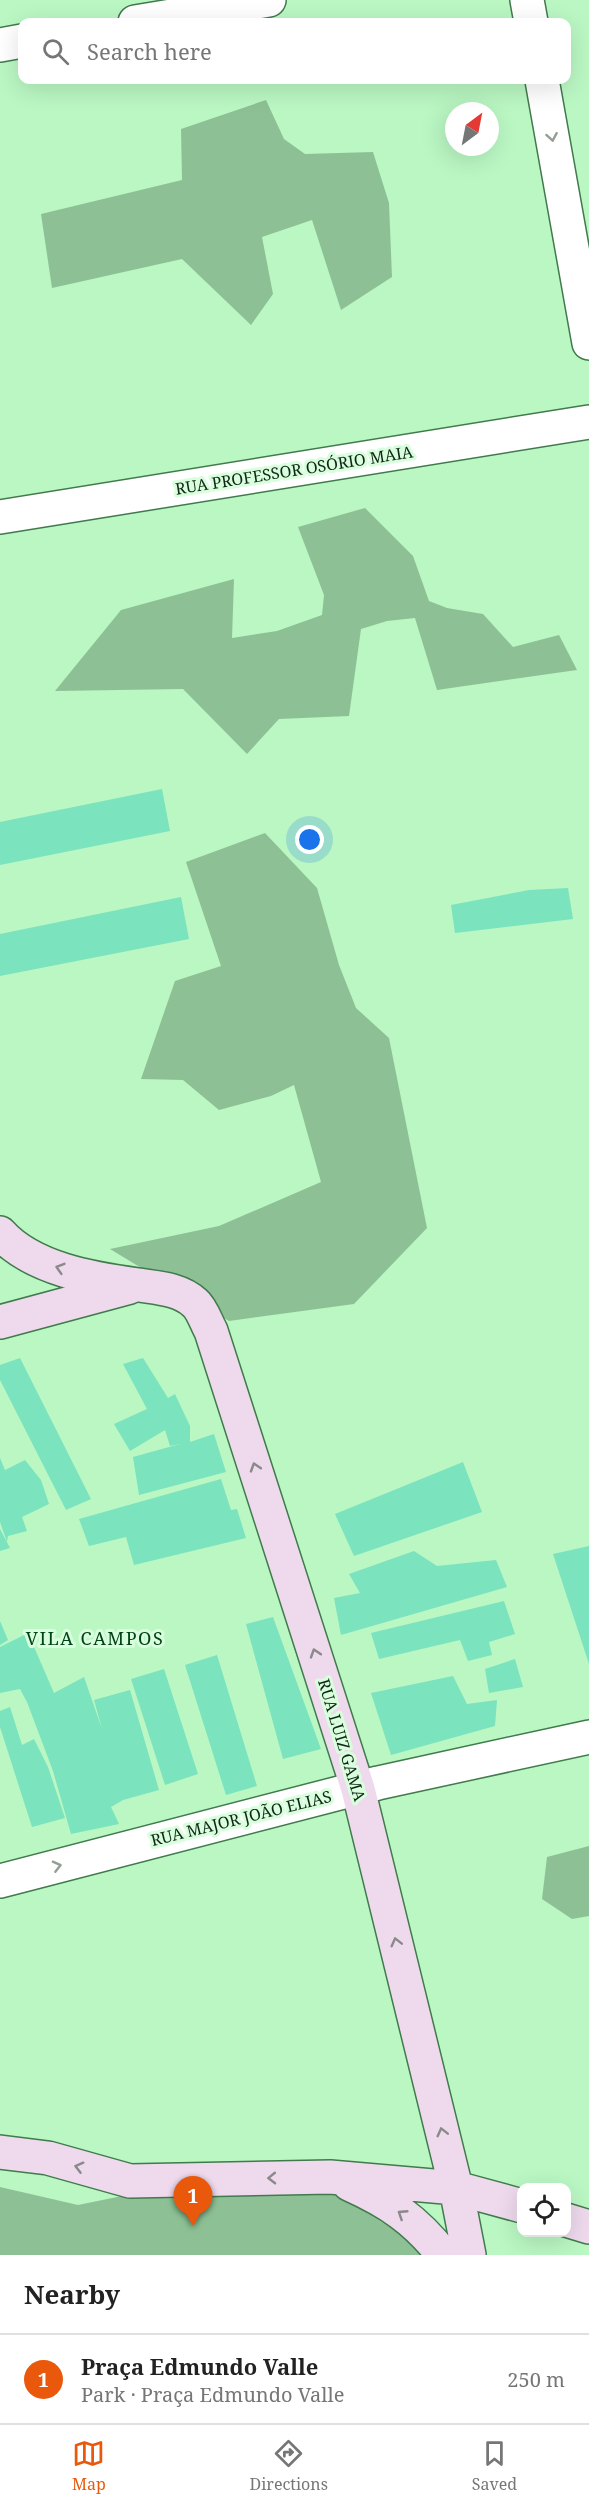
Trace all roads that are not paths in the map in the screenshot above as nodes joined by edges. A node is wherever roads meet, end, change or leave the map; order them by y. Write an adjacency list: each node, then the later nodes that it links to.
1 (269, 0): 3 (street)
2 (527, 0): 4 (street)
3 (159, 18)
4 (530, 18)
5 (18, 42): 6 (street)
6 (0, 45)
7 (543, 84): 8 (street, one-way to 8)
8 (589, 343)
9 (589, 422): 10 (street, RUA PROFESSOR OSÓRIO MAIA)
10 (0, 517)
11 (0, 1233): 12 (street, one-way to 11)
12 (137, 1285): 13 (street); 15 (street, RUA LUIZ GAMA, one-way to 12)
13 (0, 1323)
14 (589, 1737): 15 (street, RUA MAJOR JOÃO ELIAS)
15 (358, 1789): 16 (street, RUA MAJOR JOÃO ELIAS, one-way to 15); 21 (street, RUA LUIZ GAMA, one-way to 15)
16 (0, 1881)
17 (0, 2129): 19 (street)
18 (0, 2152): 19 (street)
19 (48, 2158): 20 (street, one-way to 19)
20 (330, 2177): 21 (street); 25 (street, one-way to 20)
21 (456, 2188): 22 (street); 26 (street, RUA LUIZ GAMA)
22 (517, 2205)
23 (571, 2221): 24 (street)
24 (589, 2227)
25 (443, 2255)
26 (470, 2255)

